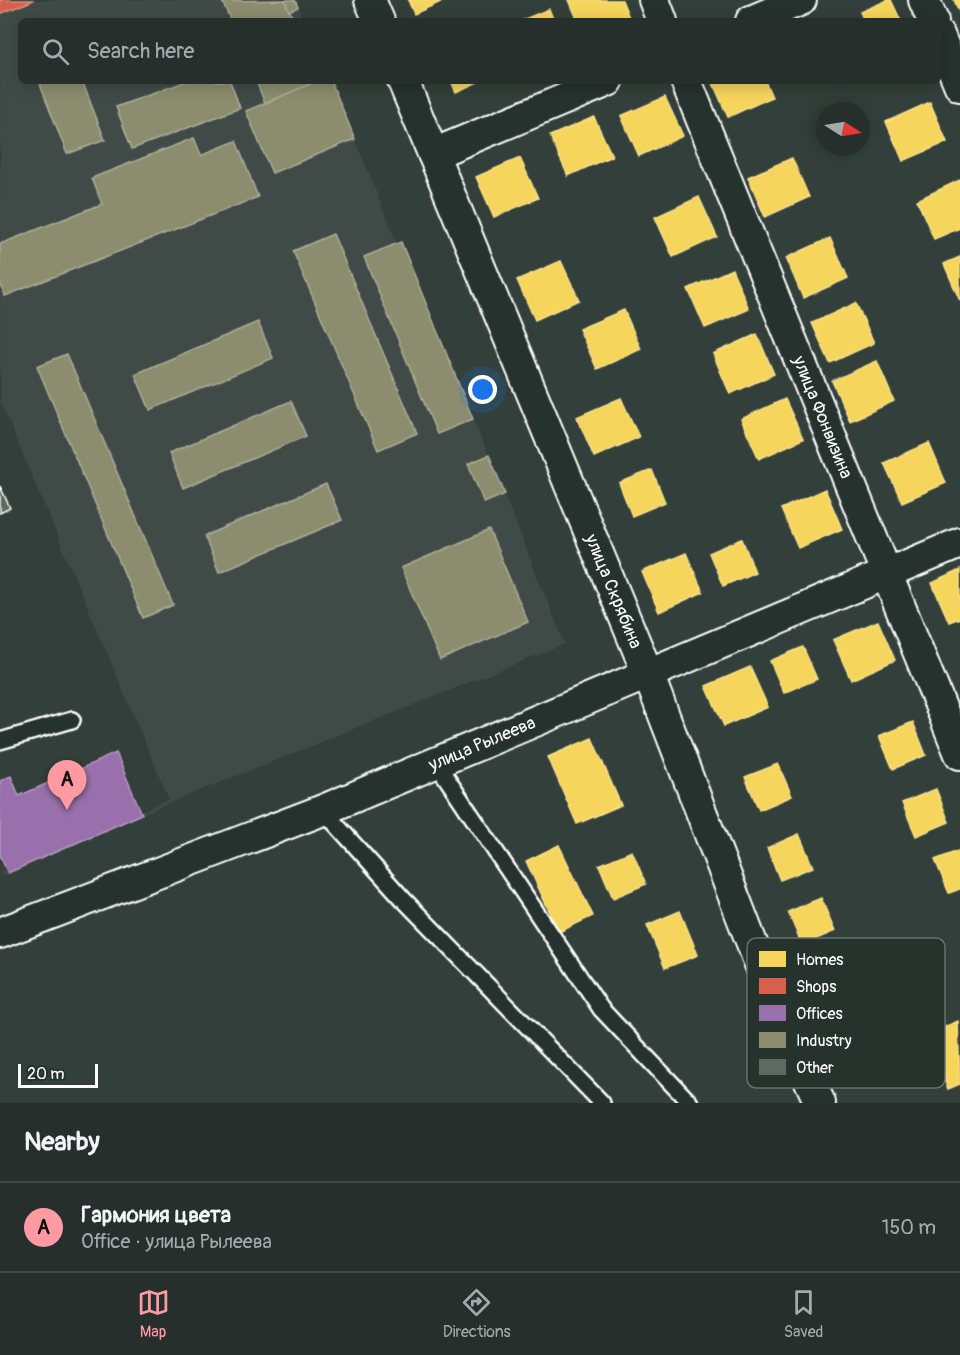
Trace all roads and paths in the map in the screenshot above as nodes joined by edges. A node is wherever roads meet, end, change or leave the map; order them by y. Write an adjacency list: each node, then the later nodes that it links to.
1 (370, 0): 5 (street)
2 (654, 0): 6 (street)
3 (801, 0): 7 (street)
4 (924, 0): 8 (street)
5 (378, 18)
6 (661, 18)
7 (758, 18)
8 (932, 18)
9 (942, 42): 13 (street)
10 (404, 84): 14 (street, улица Скрябина)
11 (601, 84): 14 (street)
12 (687, 84): 16 (street, улица Фонвизина)
13 (960, 86)
14 (433, 154): 17 (street, улица Скрябина)
15 (960, 543): 16 (street, улица Рылеева)
16 (886, 574): 17 (street, улица Рылеева); 20 (street, улица Фонвизина)
17 (648, 674): 21 (street, улица Рылеева); 24 (street, улица Скрябина)
18 (72, 720): 19 (lane)
19 (0, 741)
20 (960, 754)
21 (435, 761): 22 (street, улица Рылеева); 27 (lane)
22 (323, 810): 23 (street, улица Рылеева); 26 (lane)
23 (0, 933)
24 (750, 938)
25 (813, 1088): 28 (street, улица Скрябина)
26 (602, 1103)
27 (690, 1103)
28 (820, 1103)

